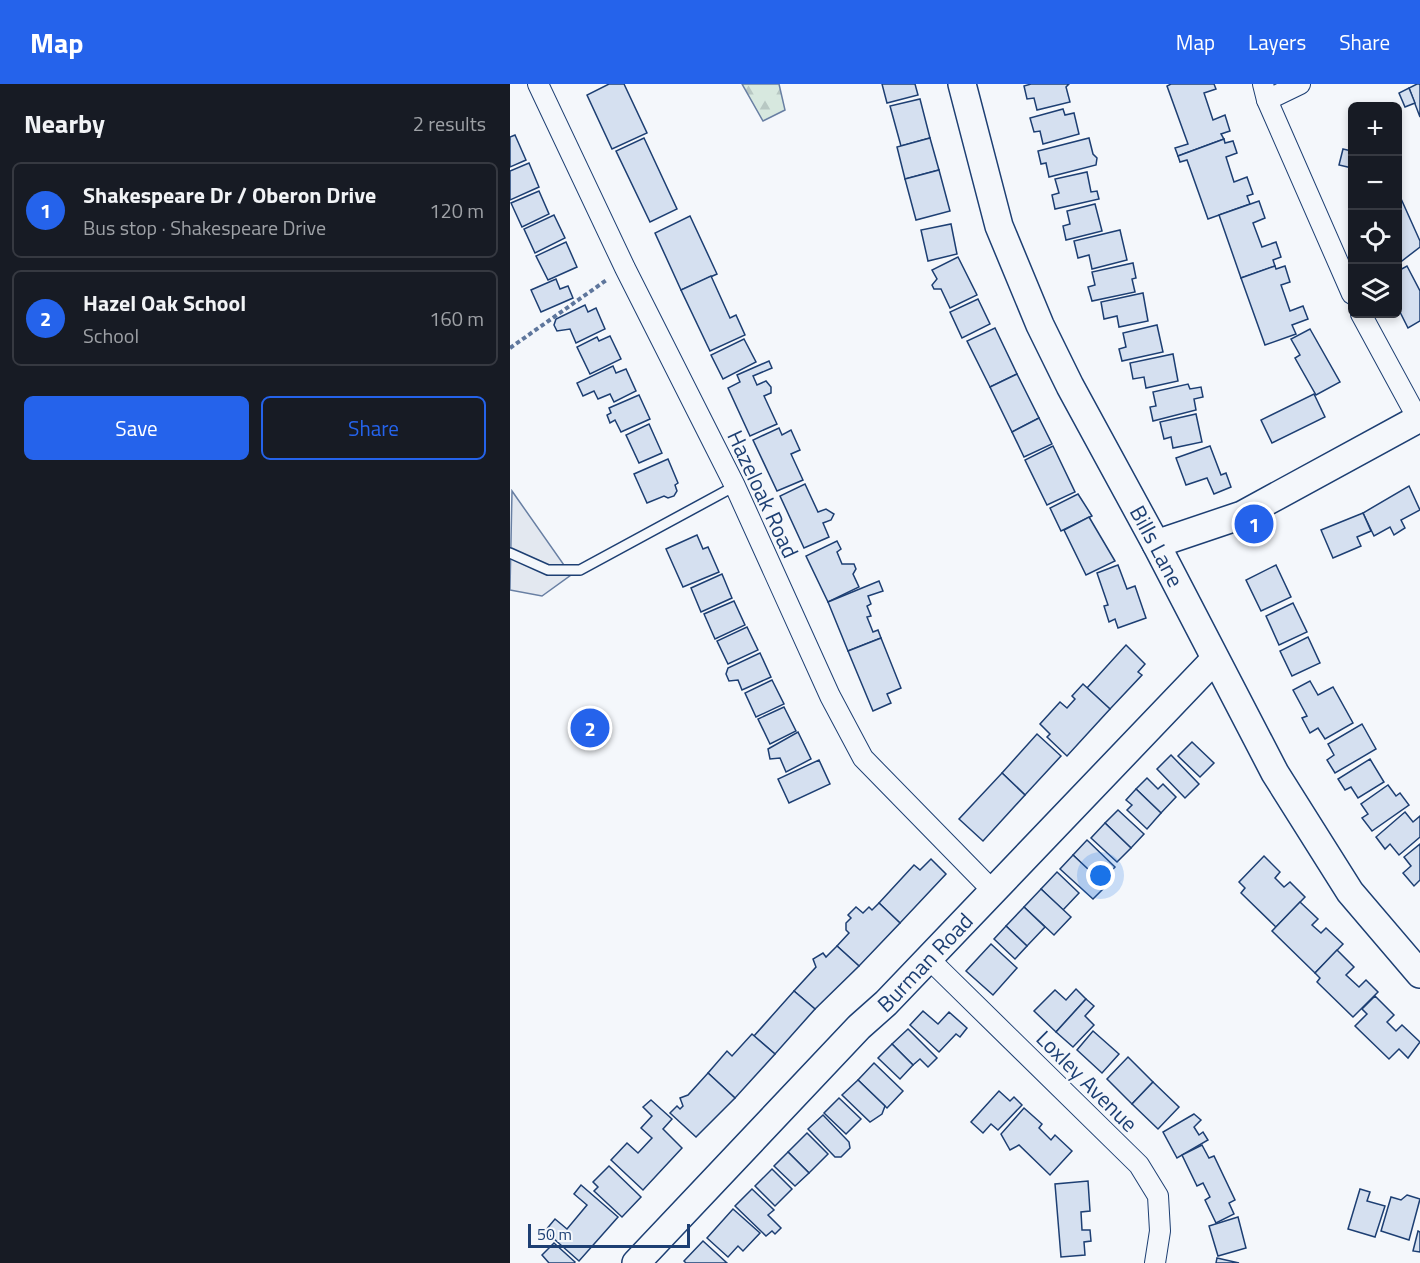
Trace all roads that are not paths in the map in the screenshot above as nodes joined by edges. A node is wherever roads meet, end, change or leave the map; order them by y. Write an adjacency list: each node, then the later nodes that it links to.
1 (538, 84): 8 (street, Hazeloak Road)
2 (962, 84): 9 (street, Bills Lane)
3 (1300, 84): 4 (street)
4 (1265, 92): 5 (street)
5 (1348, 283)
6 (1363, 318): 7 (street)
7 (1419, 419): 9 (street)
8 (735, 486): 10 (lane); 12 (street, Hazeloak Road)
9 (1156, 544): 11 (street, Bills Lane)
10 (510, 554)
11 (1214, 660): 12 (street, Burman Road); 14 (street, Bills Lane)
12 (993, 891): 13 (street, Burman Road)
13 (928, 958): 15 (street, Burman Road); 16 (street, Loxley Avenue)
14 (1420, 974)
15 (636, 1263)
16 (1155, 1263)

